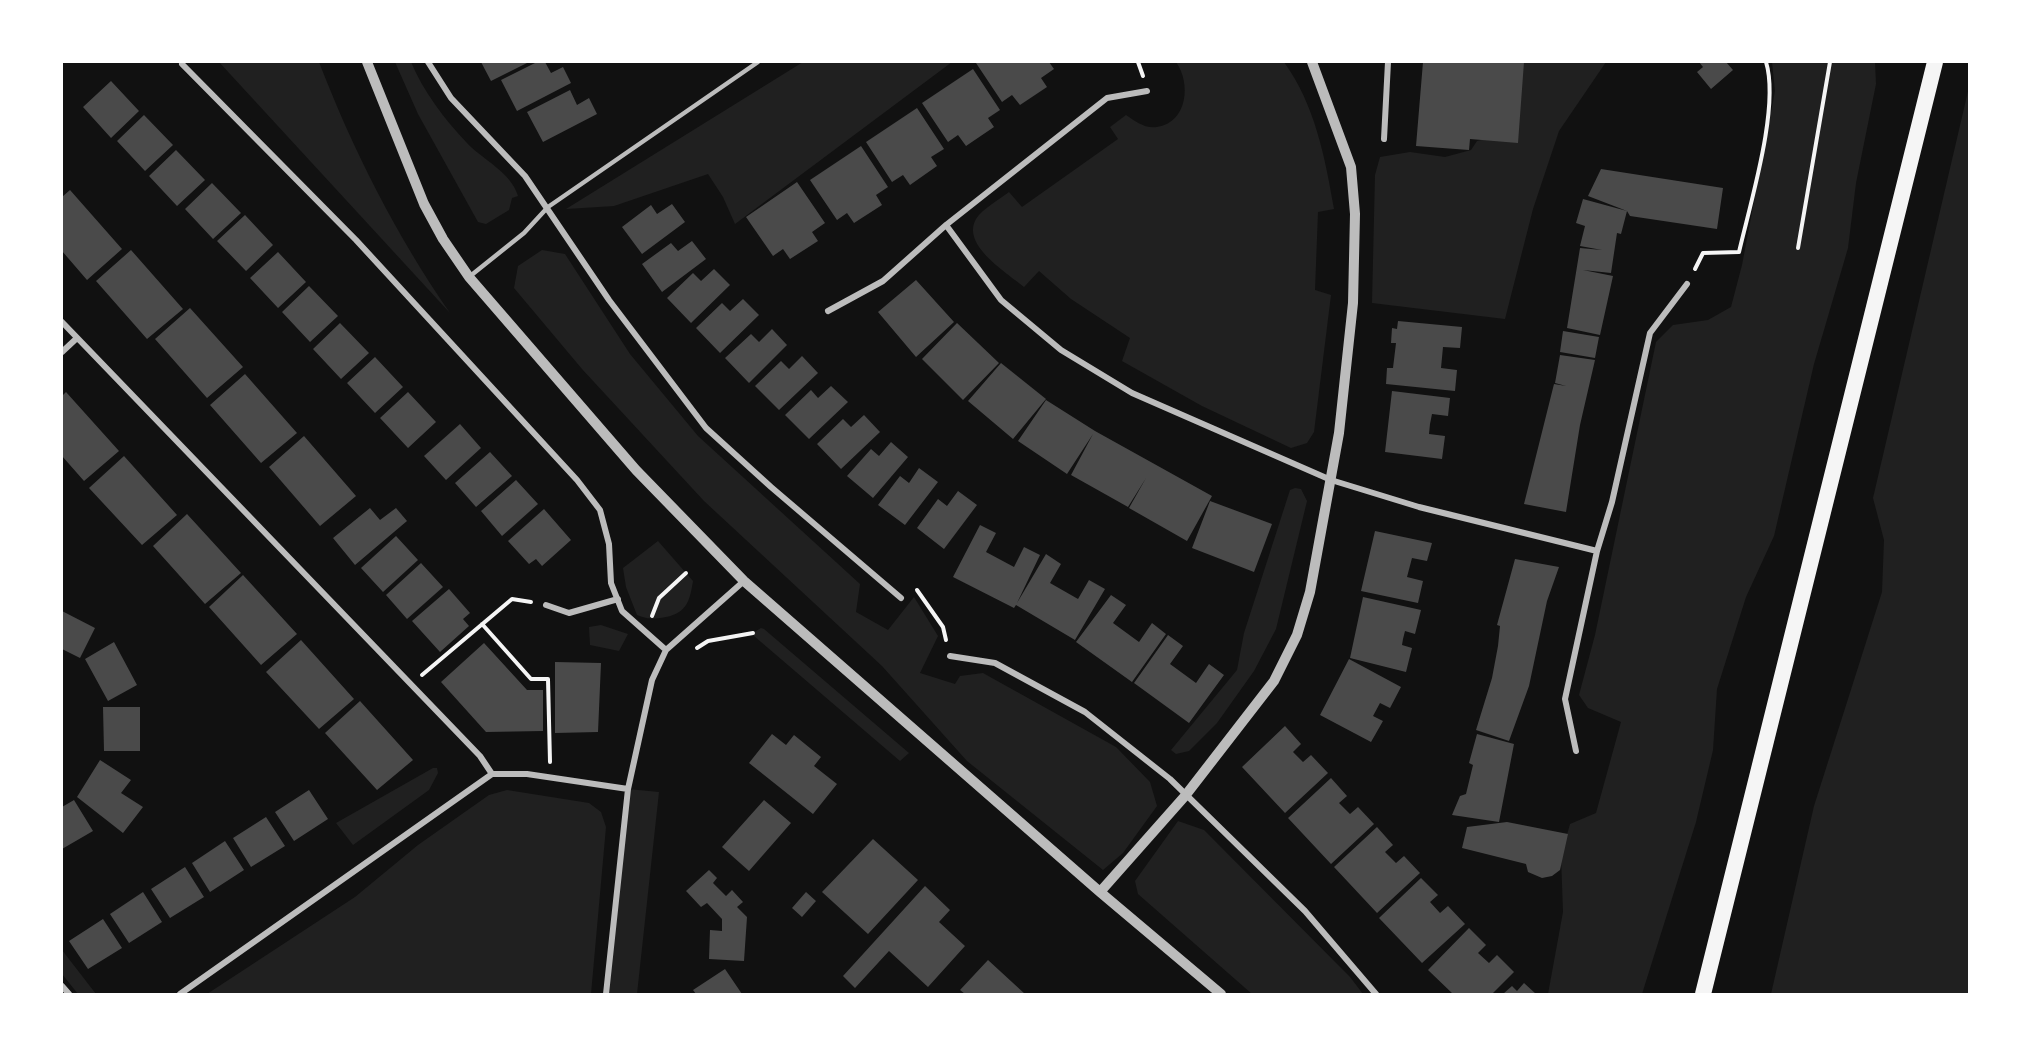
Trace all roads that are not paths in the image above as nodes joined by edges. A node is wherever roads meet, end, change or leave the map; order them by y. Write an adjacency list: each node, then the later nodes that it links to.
1 (367, 62): 12 (street)
2 (428, 62): 10 (street)
3 (758, 62): 10 (lane)
4 (1315, 62): 18 (street)
5 (1388, 62): 9 (street)
6 (1935, 62): 37 (highway)
7 (182, 64): 22 (street)
8 (1148, 91): 11 (street)
9 (1384, 139)
10 (548, 207): 12 (lane); 21 (street)
11 (946, 225): 14 (street); 18 (street)
12 (469, 277): 20 (street)
13 (1687, 284): 19 (street)
14 (828, 311)
15 (62, 322): 16 (street)
16 (77, 338): 17 (street); 27 (street)
17 (62, 351)
18 (1331, 480): 19 (street); 29 (street)
19 (1597, 551): 26 (street)
20 (744, 580): 24 (street); 30 (street)
21 (901, 598)
22 (618, 600): 23 (street); 24 (street)
23 (546, 605)
24 (666, 650): 28 (street)
25 (950, 656): 29 (street)
26 (1576, 751)
27 (492, 774): 28 (street); 33 (street)
28 (628, 789): 34 (street)
29 (1185, 796): 30 (street); 36 (street)
30 (1100, 892): 35 (street)
31 (62, 986): 32 (street)
32 (69, 994)
33 (180, 994)
34 (606, 994)
35 (1221, 994)
36 (1376, 994)
37 (1703, 994)

